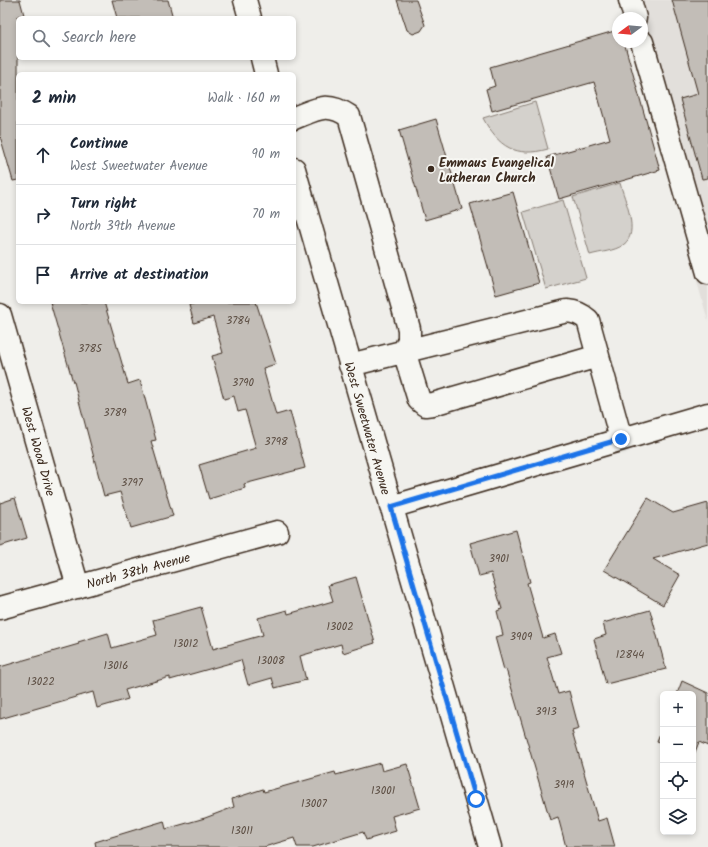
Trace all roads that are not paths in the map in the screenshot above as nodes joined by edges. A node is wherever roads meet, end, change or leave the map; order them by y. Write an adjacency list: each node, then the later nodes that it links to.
1 (245, 0): 4 (street)
2 (630, 0): 3 (street)
3 (633, 12)
4 (249, 16)
5 (644, 48): 10 (street)
6 (262, 60): 7 (street)
7 (266, 72)
8 (296, 117): 12 (street)
9 (296, 177): 14 (street, West Sweetwater Avenue)
10 (708, 273)
11 (0, 315): 19 (street, West Wood Drive)
12 (404, 351): 13 (street); 13 (street); 14 (street)
13 (598, 356): 16 (street)
14 (350, 365): 17 (street, West Sweetwater Avenue)
15 (708, 414): 16 (street)
16 (621, 439): 17 (street)
17 (391, 507): 21 (street, West Sweetwater Avenue)
18 (277, 532): 19 (street, North 38th Avenue)
19 (78, 587): 20 (street, North 38th Avenue)
20 (0, 608)
21 (490, 847)

